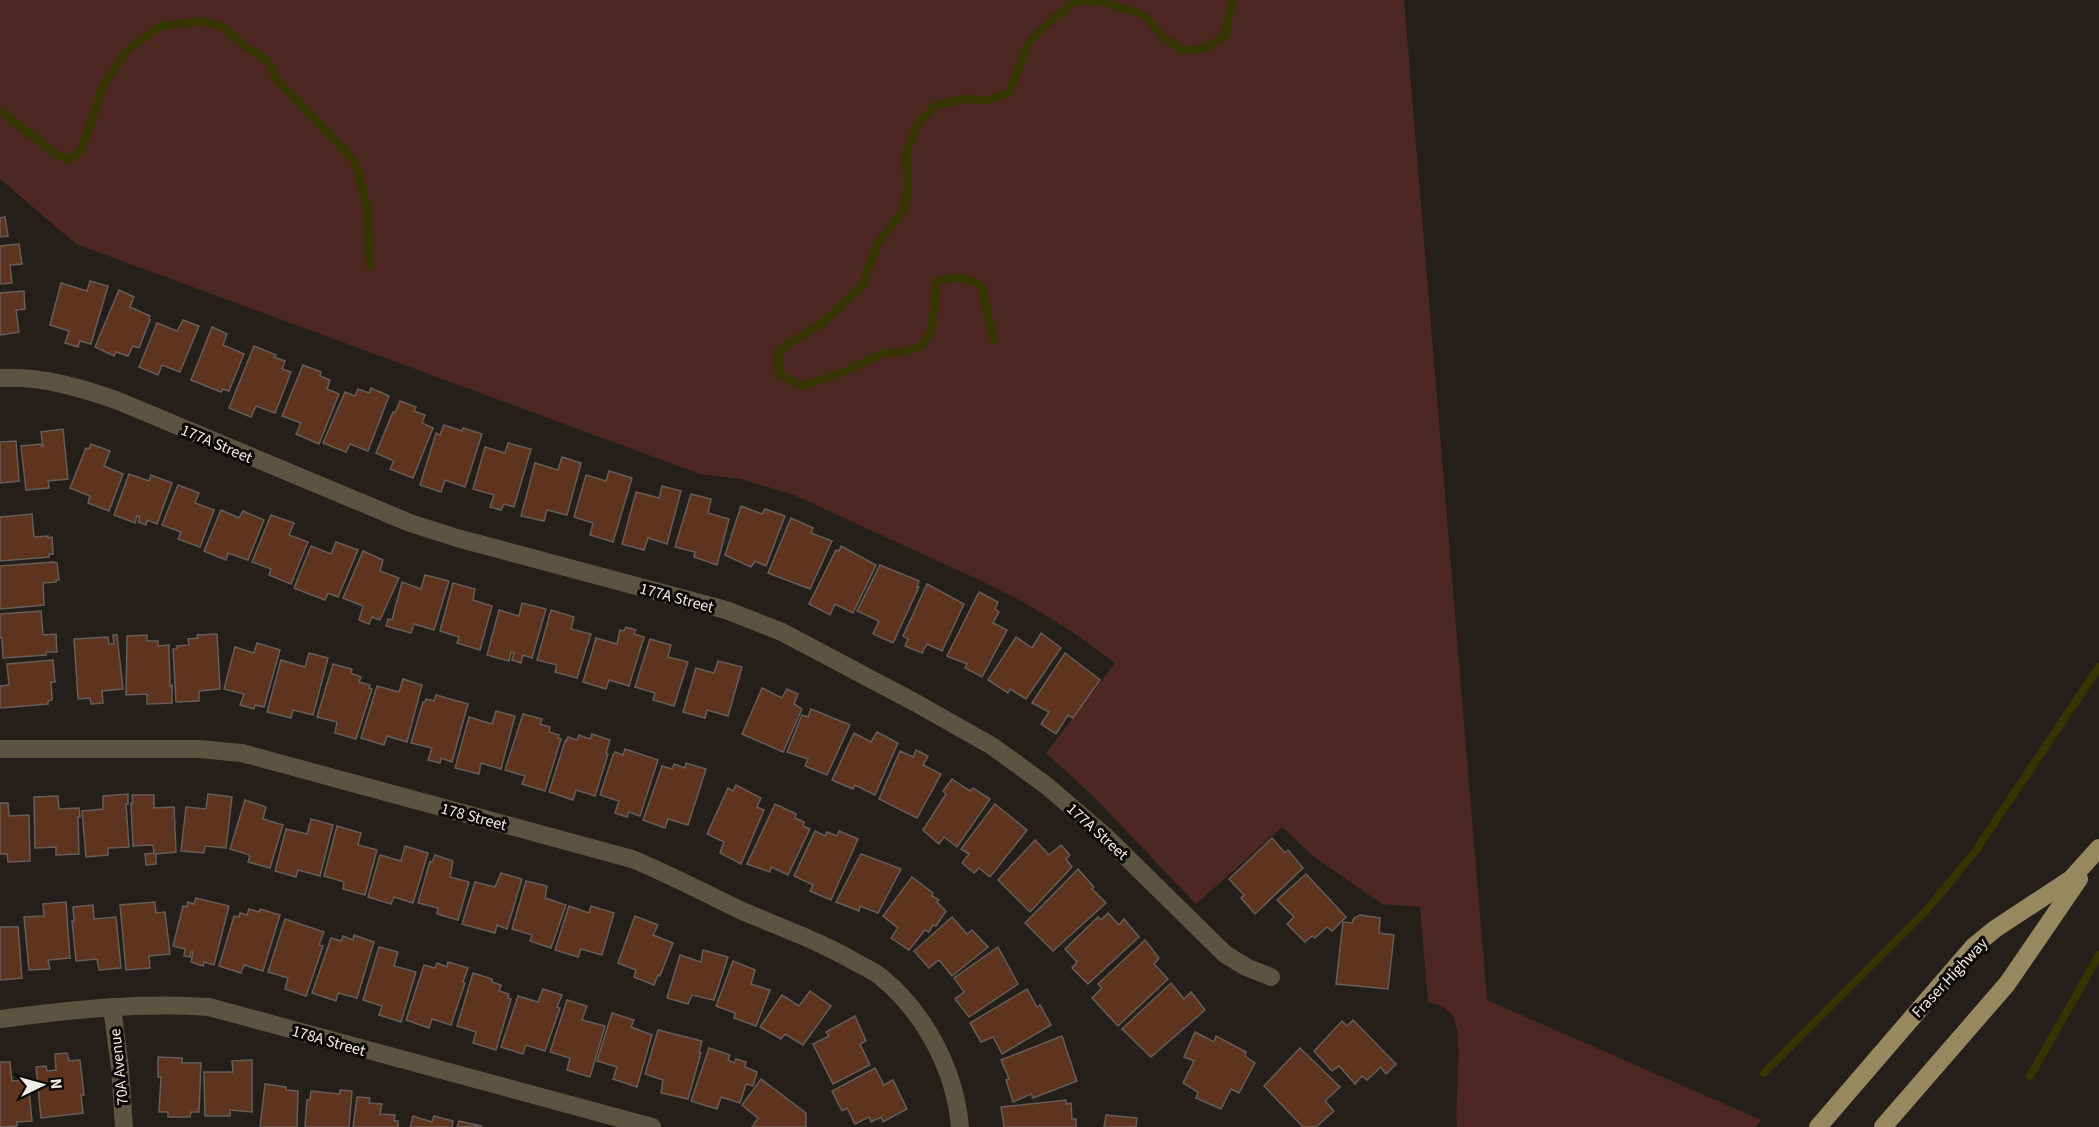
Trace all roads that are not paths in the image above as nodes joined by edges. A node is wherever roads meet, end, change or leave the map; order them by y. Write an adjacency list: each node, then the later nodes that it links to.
1 (0, 378): 4 (street, 177A Street)
2 (0, 749): 9 (street, 178 Street)
3 (2099, 849): 10 (main road, Fraser Highway); 11 (main road, Fraser Highway)
4 (1271, 977)
5 (112, 1007): 6 (street, 178A Street); 7 (street, 70A Avenue); 8 (street, 178A Street)
6 (0, 1019)
7 (124, 1127)
8 (652, 1127)
9 (960, 1127)
10 (1818, 1127)
11 (1883, 1127)

